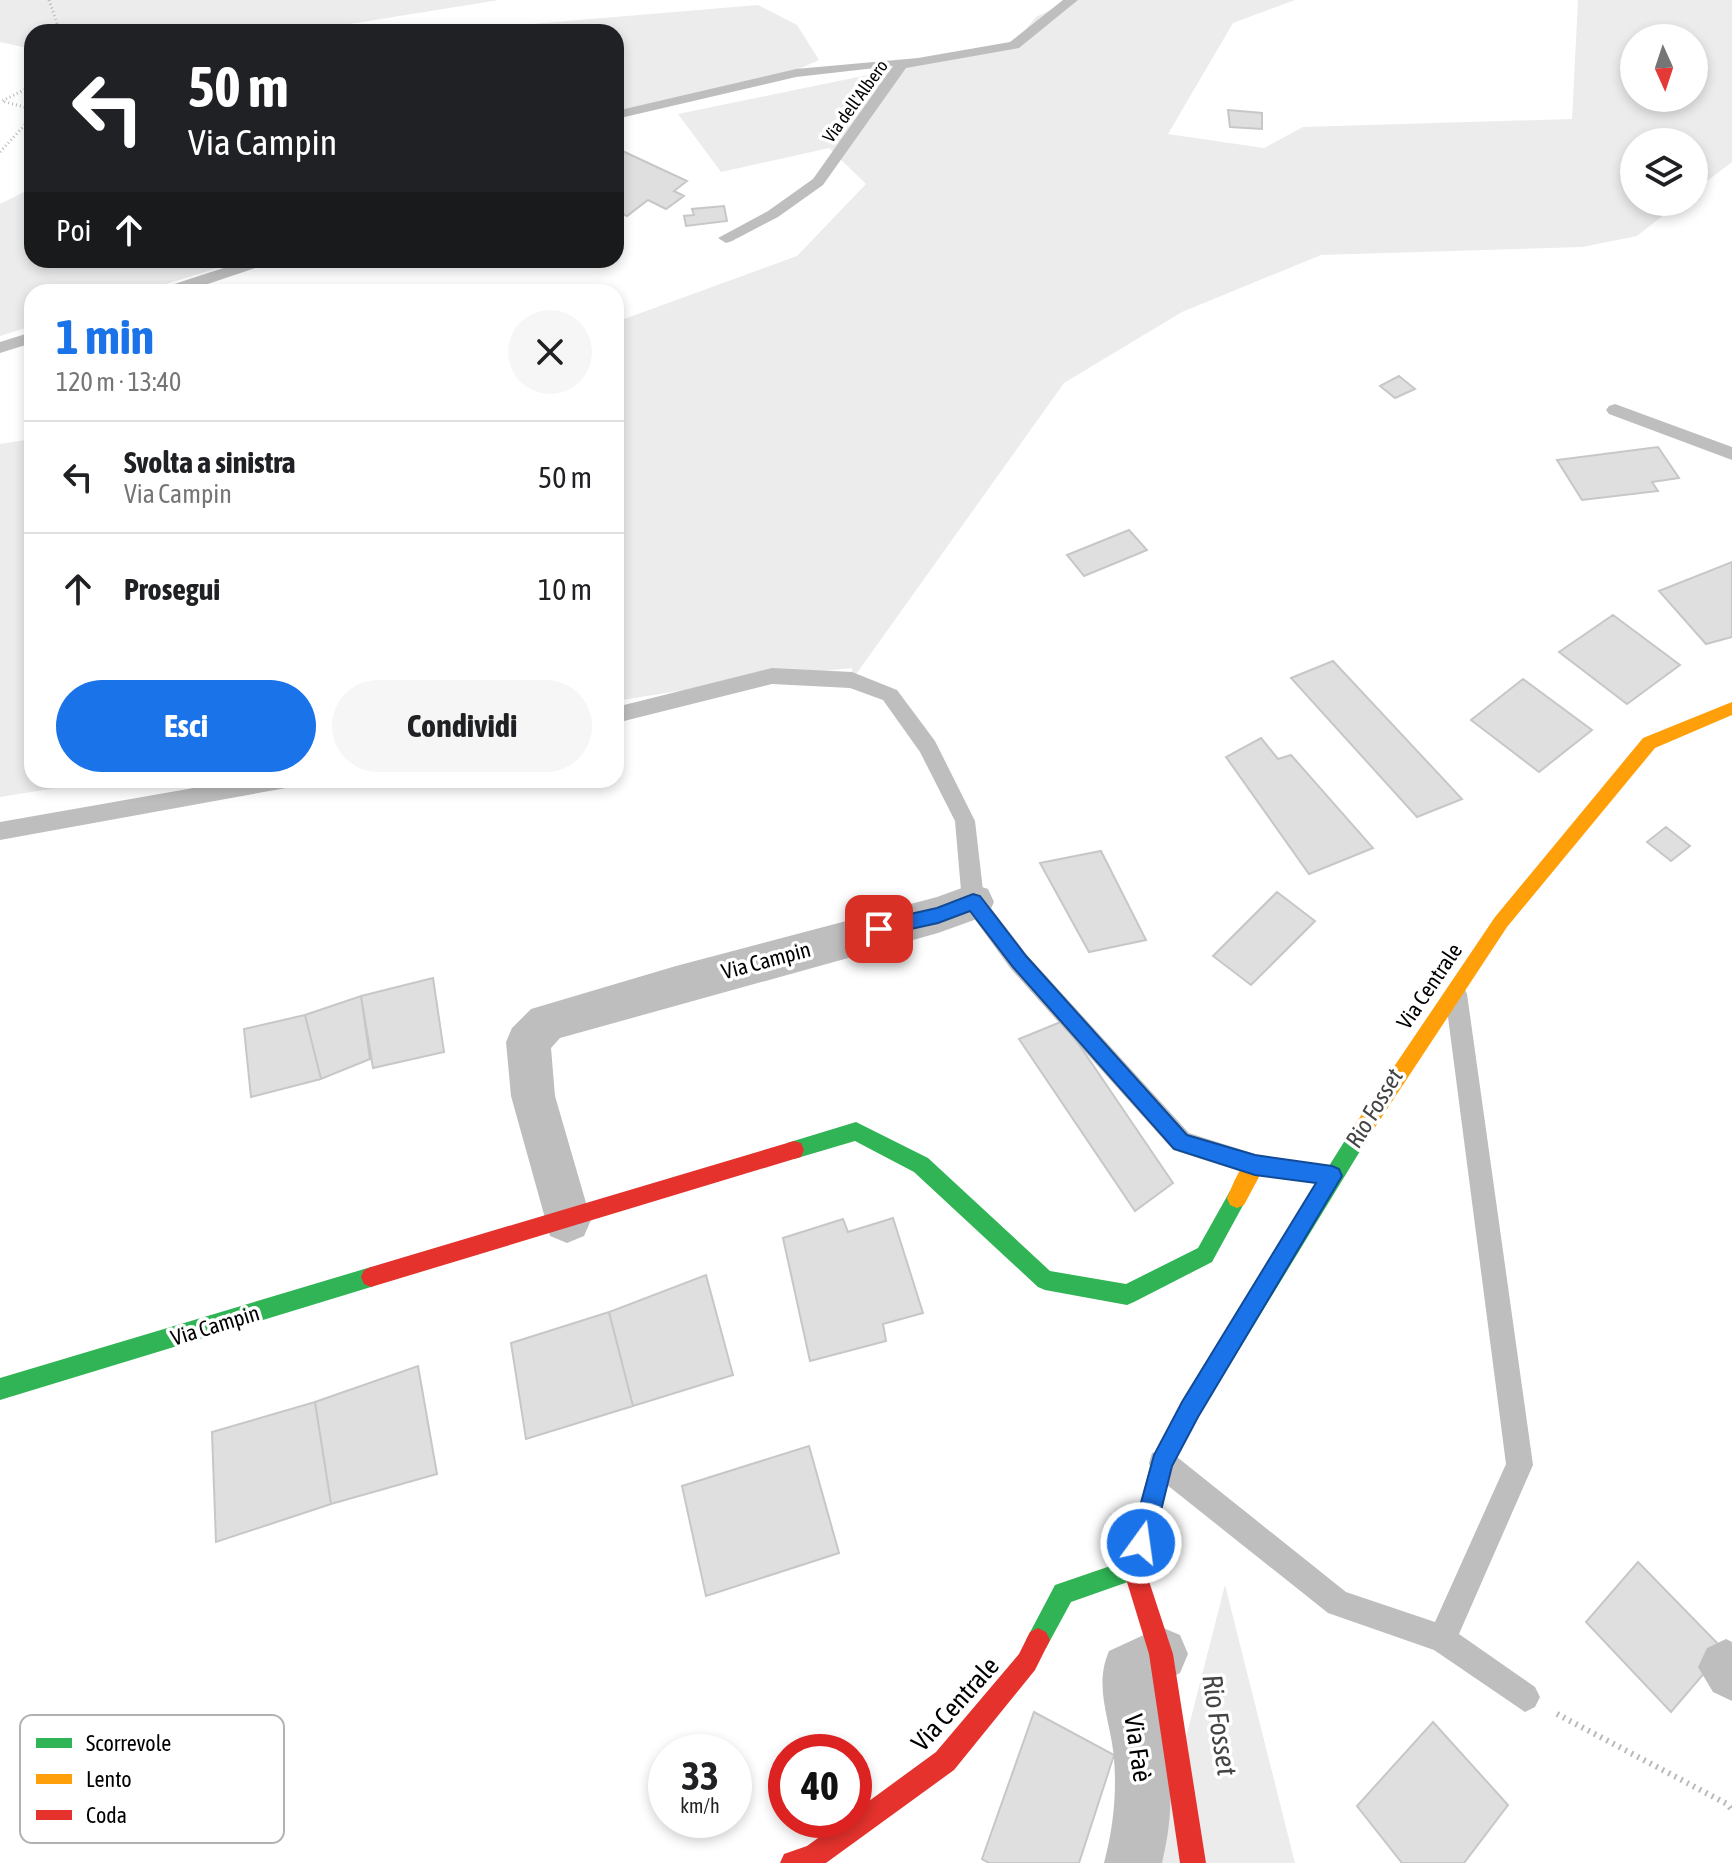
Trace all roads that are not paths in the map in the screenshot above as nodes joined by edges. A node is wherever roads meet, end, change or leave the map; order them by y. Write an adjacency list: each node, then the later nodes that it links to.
1 (1071, 0): 2 (lane, Via dell'Albero)
2 (958, 56): 3 (lane); 4 (lane, Via dell'Albero)
3 (624, 113)
4 (726, 238)
5 (240, 268): 6 (lane)
6 (192, 284)
7 (24, 340): 8 (lane)
8 (0, 348)
9 (1615, 410): 10 (lane)
10 (1732, 454)
11 (1732, 708): 16 (street, Via Centrale)
12 (624, 713): 15 (lane)
13 (241, 788): 14 (lane)
14 (0, 831)
15 (973, 902): 17 (lane); 19 (street, Via Campin)
16 (1456, 989): 18 (street, Via Centrale); 23 (lane)
17 (1255, 1165): 18 (street); 19 (street, Via Campin)
18 (1332, 1176): 21 (street, Via Centrale)
19 (567, 1220): 20 (street, Via Campin)
20 (0, 1389)
21 (1162, 1463): 22 (street, Via Centrale); 23 (lane)
22 (1134, 1569): 24 (street); 26 (street, Via Centrale)
23 (1442, 1639): 25 (lane)
24 (1161, 1654): 27 (street, Via Faè); 28 (street)
25 (1525, 1697)
26 (793, 1863)
27 (1133, 1863)
28 (1193, 1863)

